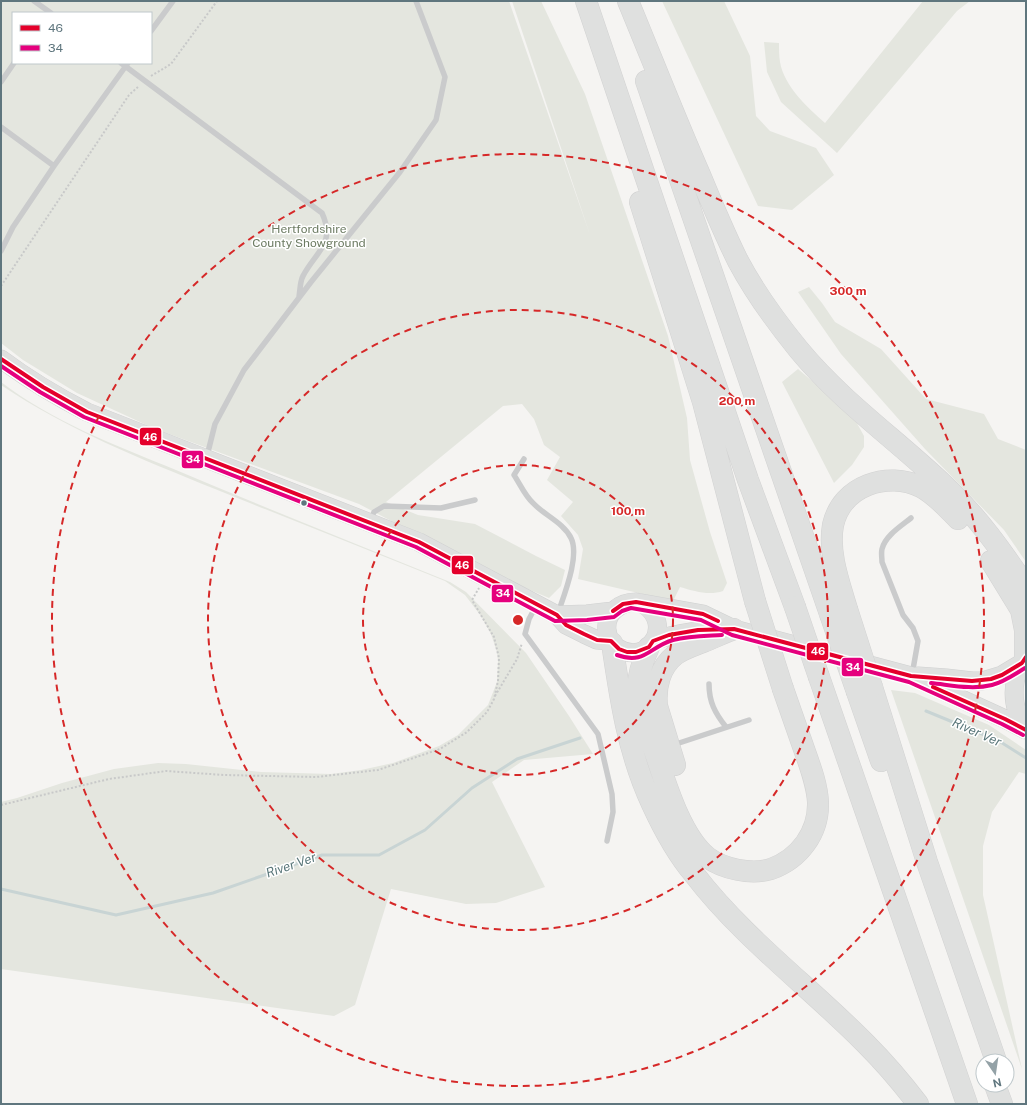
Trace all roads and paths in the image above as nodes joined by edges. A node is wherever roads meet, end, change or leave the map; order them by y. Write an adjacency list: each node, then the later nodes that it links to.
1 (34, 1): 9 (lane)
2 (173, 1): 10 (lane)
3 (217, 1): 13 (path)
4 (416, 1): 19 (lane)
5 (579, 1): 49 (highway, bridge)
6 (586, 1): 55 (highway, bridge)
7 (619, 1): 31 (highway)
8 (628, 1): 27 (highway)
9 (49, 12)
10 (152, 30)
11 (13, 64): 14 (lane)
12 (124, 64): 13 (lane); 16 (lane)
13 (144, 81): 18 (path); 19 (lane)
14 (1, 82)
15 (1, 127): 16 (lane)
16 (54, 166): 17 (lane)
17 (1, 251)
18 (1, 286)
19 (299, 298): 21 (lane)
20 (1, 359): 21 (main road)
21 (206, 459): 25 (main road)
22 (524, 459): 32 (lane)
23 (475, 500): 25 (lane)
24 (911, 518): 38 (lane)
25 (370, 522): 29 (main road)
26 (479, 587): 41 (path)
27 (1026, 587)
28 (643, 604): 30 (main road); 33 (main road); 36 (main road)
29 (537, 605): 32 (main road); 34 (lane)
30 (613, 611): 32 (main road); 35 (main road)
31 (839, 611): 37 (highway); 40 (highway, bridge)
32 (557, 615): 35 (main road)
33 (734, 629): 36 (main road); 38 (main road); 46 (highway)
34 (525, 634): 41 (path); 48 (lane)
35 (611, 642): 36 (main road); 54 (highway)
36 (651, 644): 49 (highway)
37 (1024, 659): 38 (main road); 44 (main road)
38 (912, 676): 45 (main road)
39 (709, 684): 43 (lane)
40 (864, 689): 50 (highway); 51 (highway)
41 (494, 699): 47 (path)
42 (749, 720): 43 (lane)
43 (726, 727): 46 (lane)
44 (1026, 727)
45 (1026, 730)
46 (669, 746): 49 (highway)
47 (1, 805)
48 (607, 842)
49 (718, 863)
50 (983, 1053)
51 (993, 1053)
52 (998, 1093): 56 (highway)
53 (1007, 1093): 57 (highway)
54 (918, 1104)
55 (967, 1104)
56 (1002, 1104)
57 (1011, 1104)

